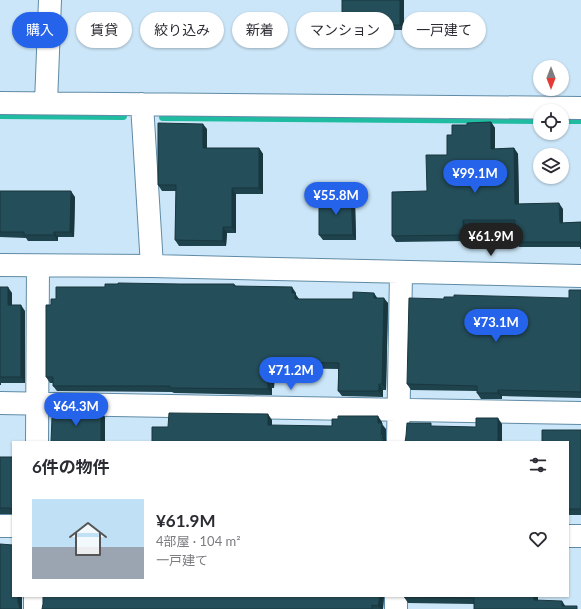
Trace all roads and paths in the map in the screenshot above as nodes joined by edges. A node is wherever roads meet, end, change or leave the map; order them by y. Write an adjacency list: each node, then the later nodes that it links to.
1 (50, 0): 3 (street)
2 (0, 103): 3 (street)
3 (46, 103): 4 (street)
4 (142, 104): 5 (street); 8 (street)
5 (581, 108)
6 (0, 265): 7 (street)
7 (38, 266): 8 (street); 12 (street)
8 (152, 266): 9 (street)
9 (401, 273): 10 (street); 13 (street)
10 (581, 276)
11 (0, 403): 12 (street)
12 (37, 404): 13 (street); 15 (street)
13 (399, 409): 14 (street); 16 (street)
14 (581, 412)
15 (37, 441)
16 (398, 441)
17 (0, 526): 18 (street)
18 (12, 526)
19 (569, 536): 20 (street)
20 (581, 536)
21 (35, 597): 23 (street)
22 (396, 597): 24 (street)
23 (35, 609)
24 (396, 609)

